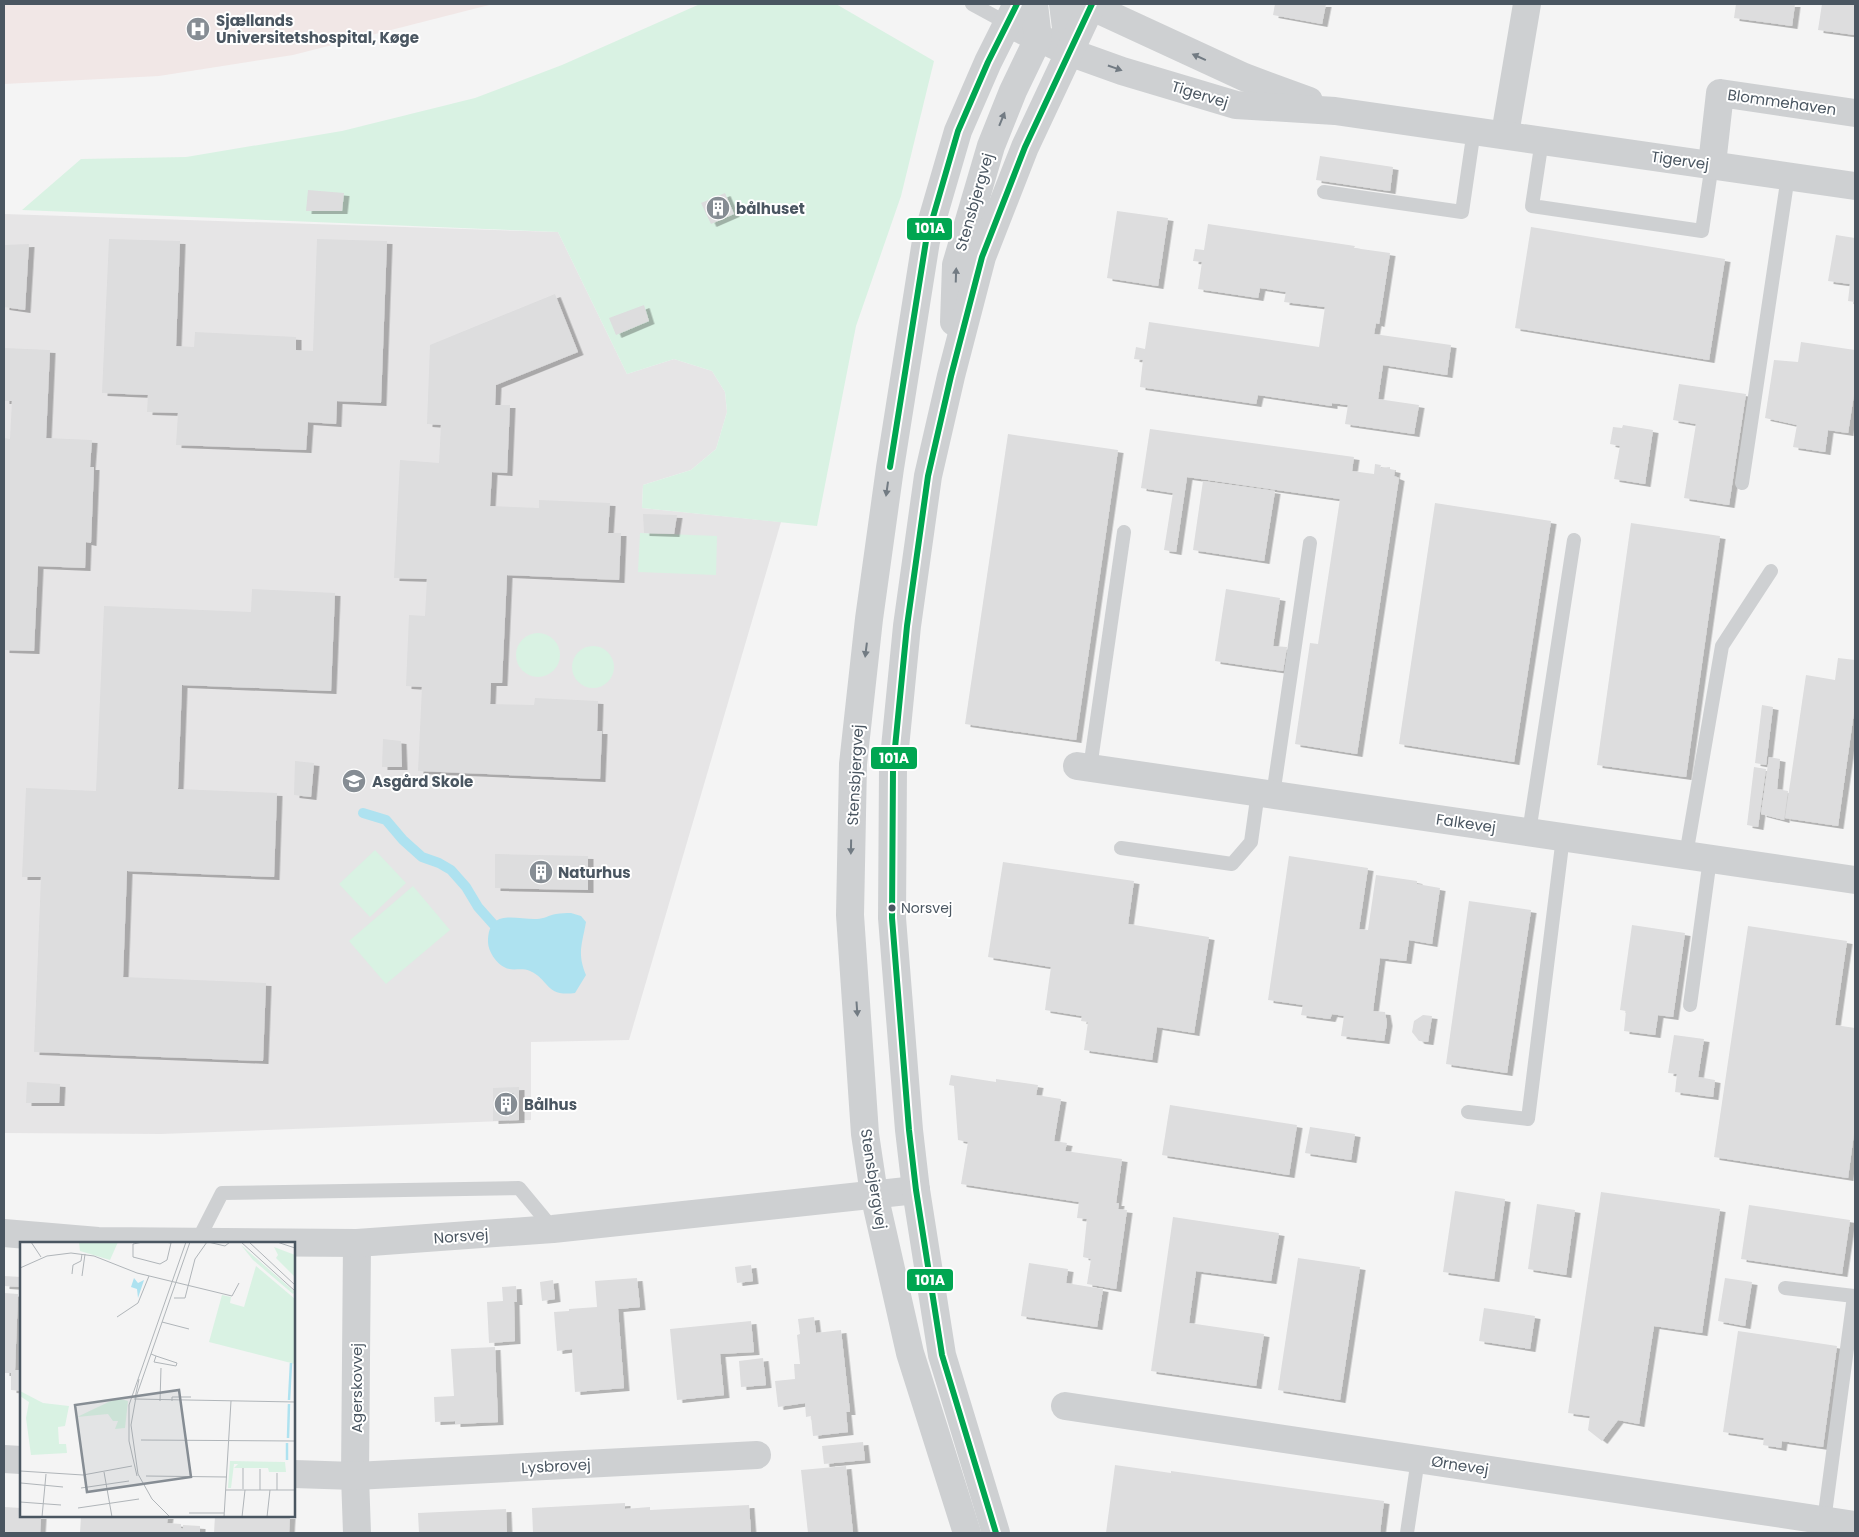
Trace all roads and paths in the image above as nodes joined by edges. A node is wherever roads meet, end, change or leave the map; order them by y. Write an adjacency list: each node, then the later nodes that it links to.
1 (972, 4): 6 (lane)
2 (1034, 4): 7 (street)
3 (1063, 4): 8 (street)
4 (1090, 4): 8 (street, Stensbjergvej); 9 (street, Tigervej, one-way to 4)
5 (1526, 4): 12 (street)
6 (1012, 13): 7 (street); 34 (street, Stensbjergvej, one-way to 34)
7 (1038, 39): 8 (street); 18 (street, Stensbjergvej, one-way to 7)
8 (1069, 52): 9 (street, Tigervej, one-way to 9); 18 (street, Stensbjergvej)
9 (1336, 111): 11 (street, Tigervej)
10 (1855, 113): 14 (street, Blommehaven)
11 (1474, 130): 12 (street, Tigervej); 17 (lane)
12 (1505, 134): 13 (street, Tigervej)
13 (1542, 140): 14 (street, Tigervej); 14 (lane)
14 (1712, 164): 15 (street, Tigervej)
15 (1788, 176): 16 (street, Tigervej); 19 (lane)
16 (1855, 186)
17 (1324, 192)
18 (951, 376): 33 (street, Stensbjergvej)
19 (1742, 483)
20 (1124, 532): 24 (lane)
21 (1574, 540): 26 (lane)
22 (1310, 542): 25 (lane)
23 (1771, 572): 29 (lane)
24 (1083, 767): 25 (street, Falkevej)
25 (1266, 794): 26 (street, Falkevej); 28 (lane)
26 (1530, 832): 27 (street, Falkevej)
27 (1563, 837): 29 (street, Falkevej); 32 (lane)
28 (1121, 848)
29 (1698, 857): 30 (street, Falkevej); 31 (lane)
30 (1855, 880)
31 (1690, 1005)
32 (1468, 1112)
33 (916, 1190): 34 (street, Norsvej); 52 (street, Stensbjergvej)
34 (874, 1194): 35 (street, Norsvej); 51 (street, Stensbjergvej)
35 (553, 1229): 37 (lane); 39 (street, Norsvej)
36 (4, 1233): 37 (street, Norsvej)
37 (197, 1242)
38 (295, 1243): 39 (street, Norsvej)
39 (357, 1243): 47 (street, Agerskovvej)
40 (1785, 1288): 48 (lane)
41 (1065, 1406): 44 (street, Ørnevej)
42 (757, 1455): 47 (street, Lysbrovej)
43 (4, 1459): 45 (street)
44 (1418, 1459): 48 (street, Ørnevej); 53 (lane)
45 (20, 1460)
46 (295, 1474): 47 (street, Lysbrovej)
47 (355, 1476): 50 (street, Agerskovvej)
48 (1824, 1520): 49 (street, Ørnevej)
49 (1855, 1525)
50 (357, 1533)
51 (967, 1533)
52 (996, 1533)
53 (1407, 1533)

